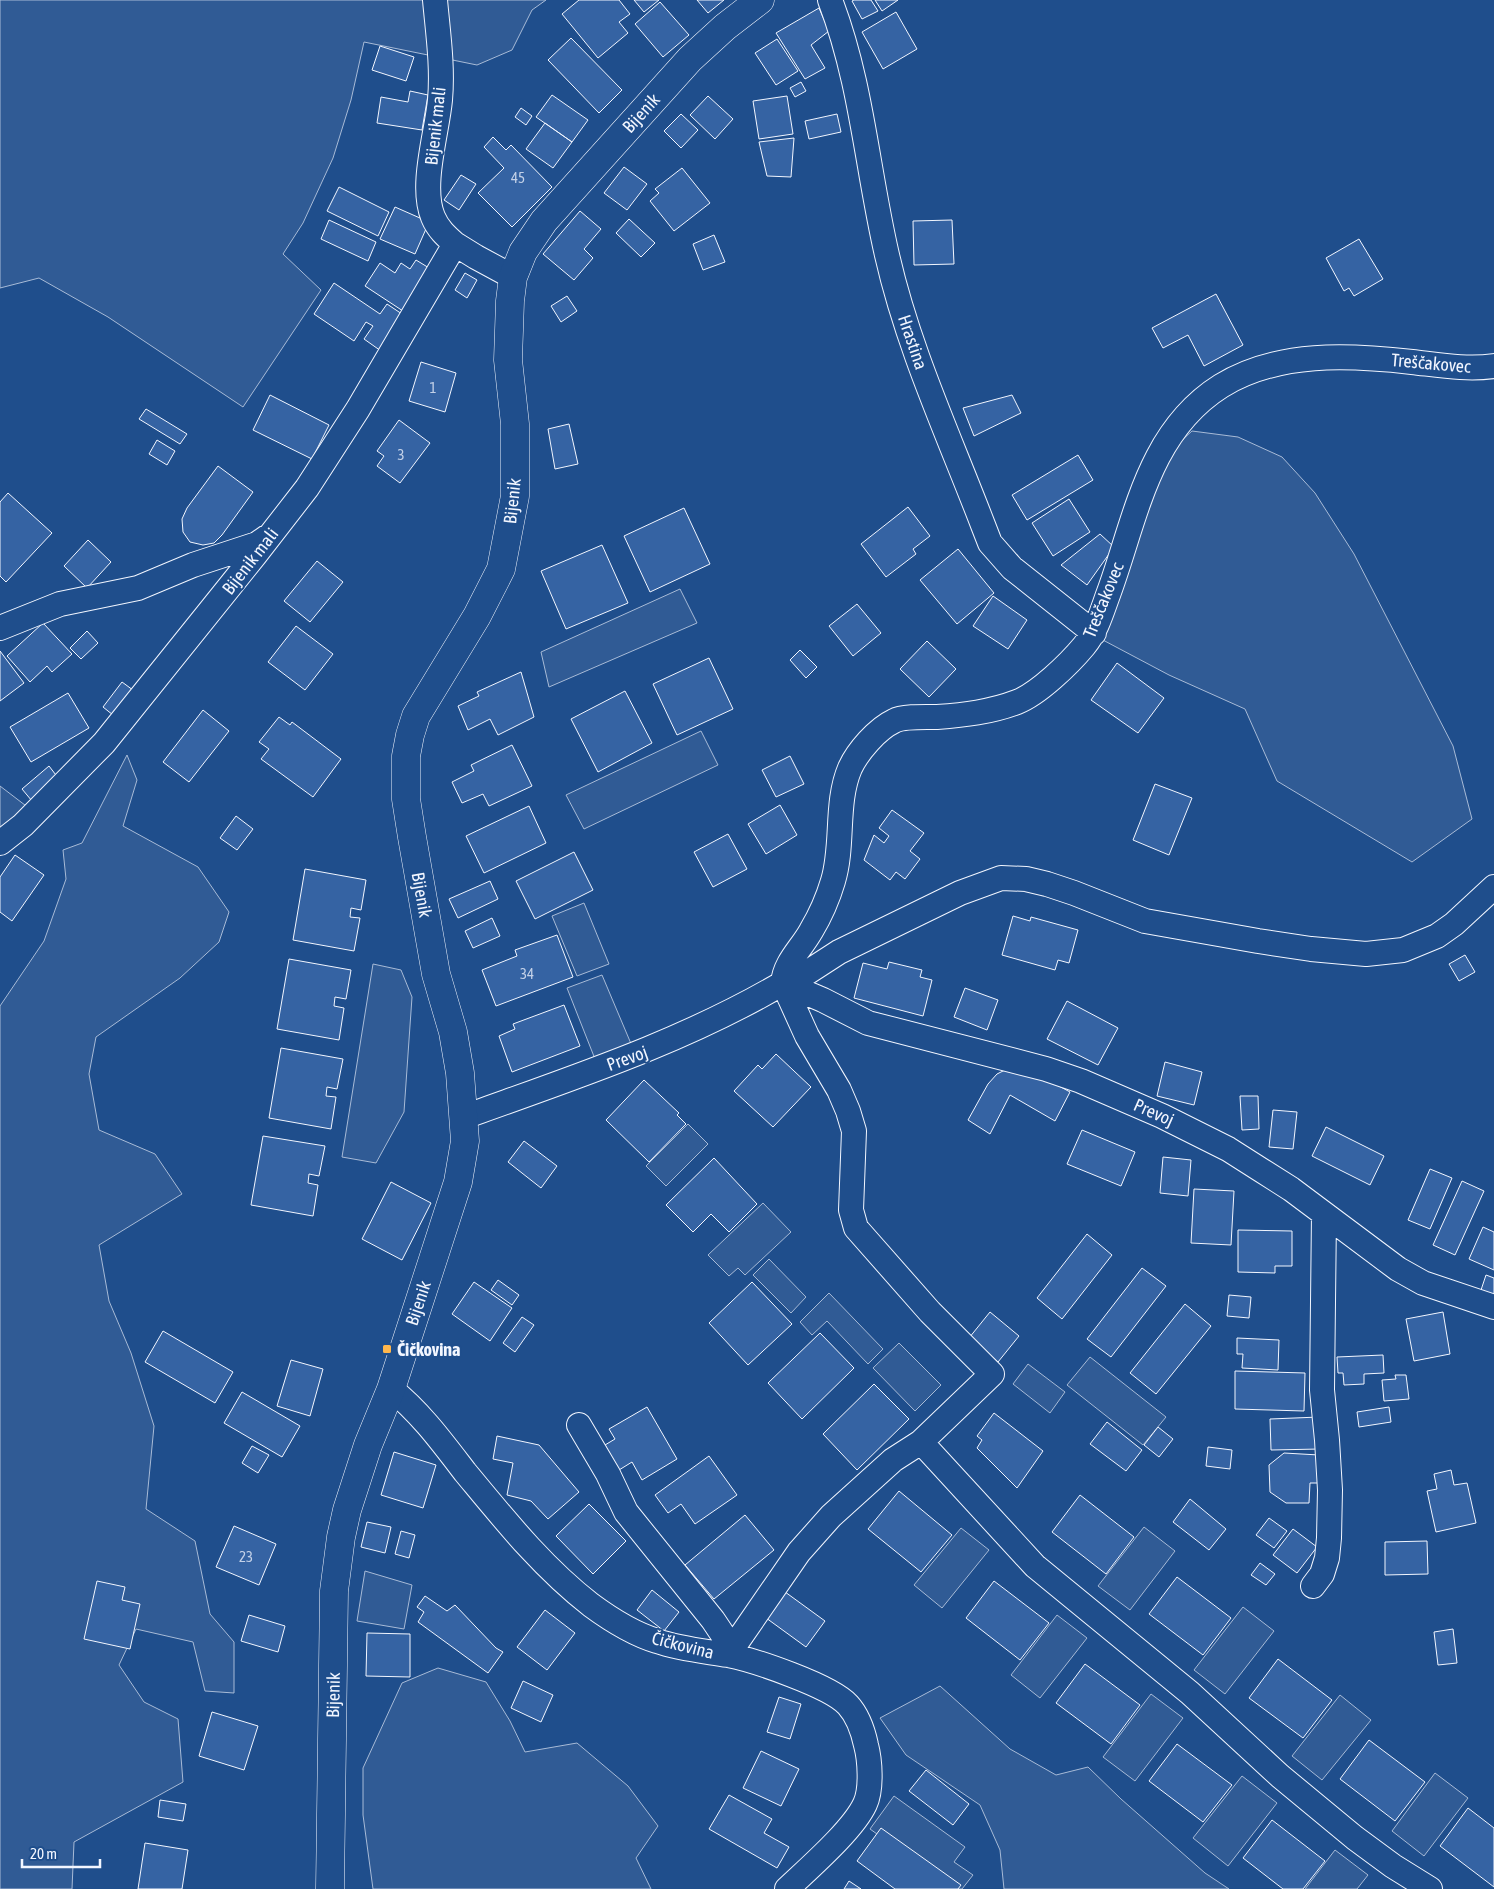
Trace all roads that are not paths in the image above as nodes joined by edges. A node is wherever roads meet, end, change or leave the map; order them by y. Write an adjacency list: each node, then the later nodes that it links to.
1 (435, 0): 4 (street, Bijenik mali)
2 (760, 0): 5 (main road, Bijenik)
3 (830, 0): 9 (street, Hrastina)
4 (455, 244): 5 (street, Bijenik mali); 7 (street, Bijenik mali)
5 (513, 277): 13 (main road, Bijenik)
6 (1494, 366): 9 (street, Treščakovec)
7 (272, 533): 8 (street); 10 (street, Bijenik mali)
8 (0, 628)
9 (1094, 633): 12 (street, Treščakovec)
10 (0, 843)
11 (1494, 887): 12 (street)
12 (783, 983): 13 (street, Prevoj); 14 (street, Prevoj); 18 (street)
13 (464, 1117): 16 (main road, Bijenik)
14 (1324, 1214): 15 (street, Prevoj); 19 (street)
15 (1494, 1307)
16 (391, 1388): 20 (street, Čičkovina); 21 (main road, Bijenik)
17 (579, 1425): 20 (street)
18 (921, 1442): 20 (street); 23 (street)
19 (1313, 1586)
20 (729, 1655): 22 (street, Čičkovina)
21 (330, 1889)
22 (787, 1889)
23 (1430, 1889)

